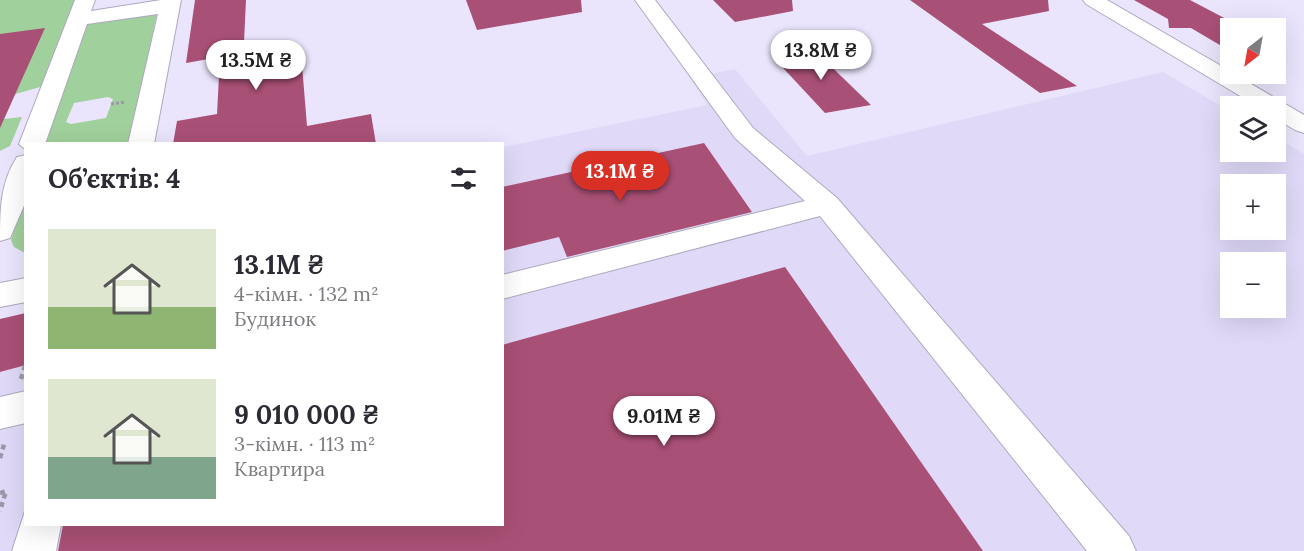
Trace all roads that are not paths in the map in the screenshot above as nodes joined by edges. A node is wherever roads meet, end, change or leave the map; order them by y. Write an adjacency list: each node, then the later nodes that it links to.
1 (645, 0): 11 (street)
2 (1093, 0): 5 (street)
3 (170, 3): 4 (street); 9 (street)
4 (82, 10): 8 (street)
5 (1255, 96)
6 (1286, 114): 7 (street)
7 (1304, 125)
8 (34, 142)
9 (141, 142)
10 (24, 168): 12 (street)
11 (827, 205): 13 (street); 20 (street)
12 (0, 231)
13 (504, 286)
14 (24, 290): 15 (street)
15 (0, 295)
16 (24, 407): 17 (street)
17 (0, 413)
18 (40, 526): 19 (street)
19 (34, 551)
20 (1114, 551)

